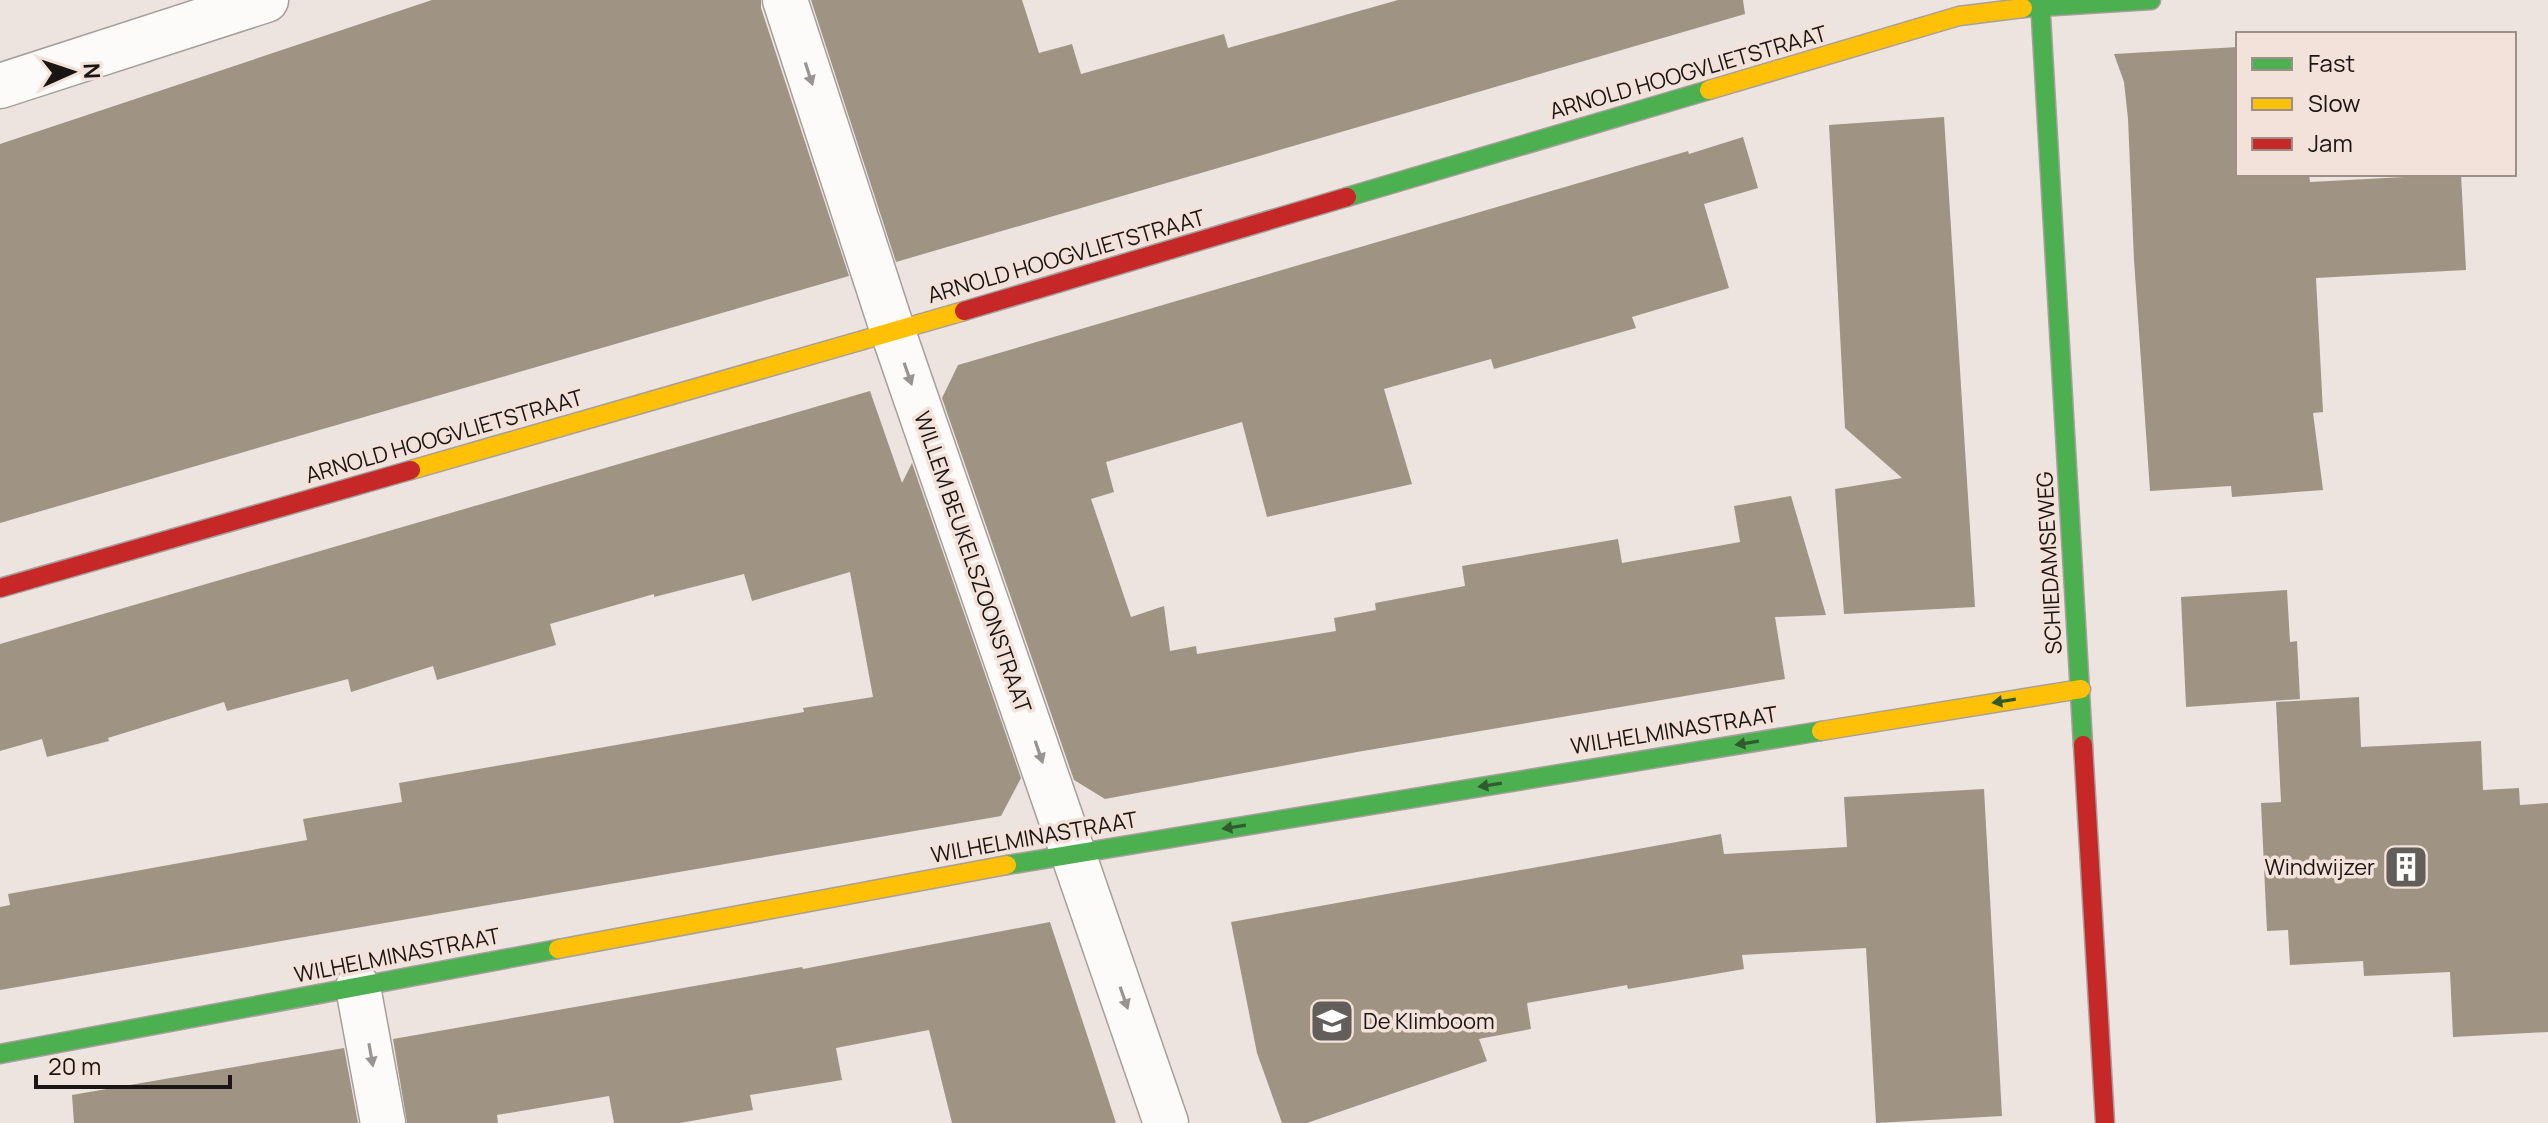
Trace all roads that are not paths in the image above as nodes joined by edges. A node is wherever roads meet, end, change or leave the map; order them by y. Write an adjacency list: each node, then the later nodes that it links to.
1 (266, 0): 5 (street)
2 (785, 0): 6 (street, WILLEM BEUKELSZOONSTRAAT, one-way to 6)
3 (2151, 0): 4 (street, ARNOLD HOOGVLIETSTRAAT)
4 (2040, 4): 6 (street, ARNOLD HOOGVLIETSTRAAT); 8 (street, SCHIEDAMSEWEG)
5 (0, 86)
6 (893, 332): 7 (street, ARNOLD HOOGVLIETSTRAAT); 9 (street, WILLEM BEUKELSZOONSTRAAT, one-way to 9)
7 (0, 588)
8 (2081, 689): 9 (street, WILHELMINASTRAAT, one-way to 9); 14 (street, SCHIEDAMSEWEG)
9 (1074, 853): 10 (street, WILHELMINASTRAAT); 13 (street, WILLEM BEUKELSZOONSTRAAT, one-way to 13)
10 (358, 987): 11 (street, WILHELMINASTRAAT); 12 (street, one-way to 12)
11 (0, 1054)
12 (383, 1123)
13 (1166, 1123)
14 (2105, 1123)

